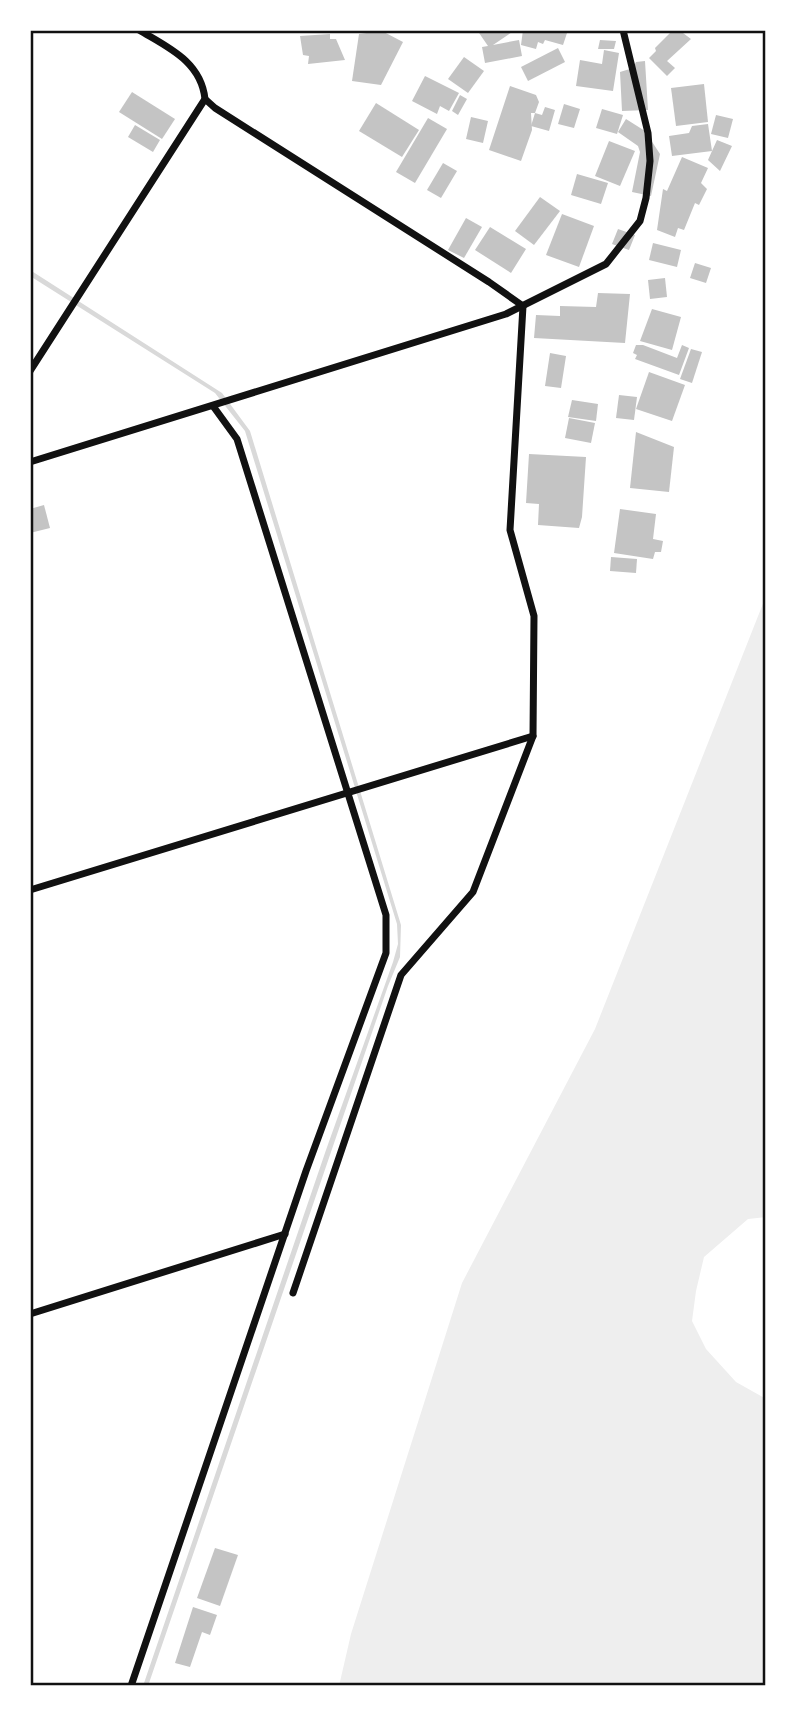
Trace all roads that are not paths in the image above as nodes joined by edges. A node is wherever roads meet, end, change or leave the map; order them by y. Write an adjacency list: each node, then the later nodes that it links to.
1 (138, 30): 3 (street)
2 (624, 30): 4 (street)
3 (205, 99): 4 (street); 5 (street)
4 (523, 306): 6 (street); 8 (street)
5 (30, 371)
6 (213, 406): 7 (street); 9 (street)
7 (30, 462)
8 (533, 736): 9 (street); 12 (street)
9 (348, 793): 10 (street); 11 (street)
10 (30, 890)
11 (285, 1234): 13 (street); 14 (street)
12 (293, 1293)
13 (30, 1314)
14 (131, 1686)

